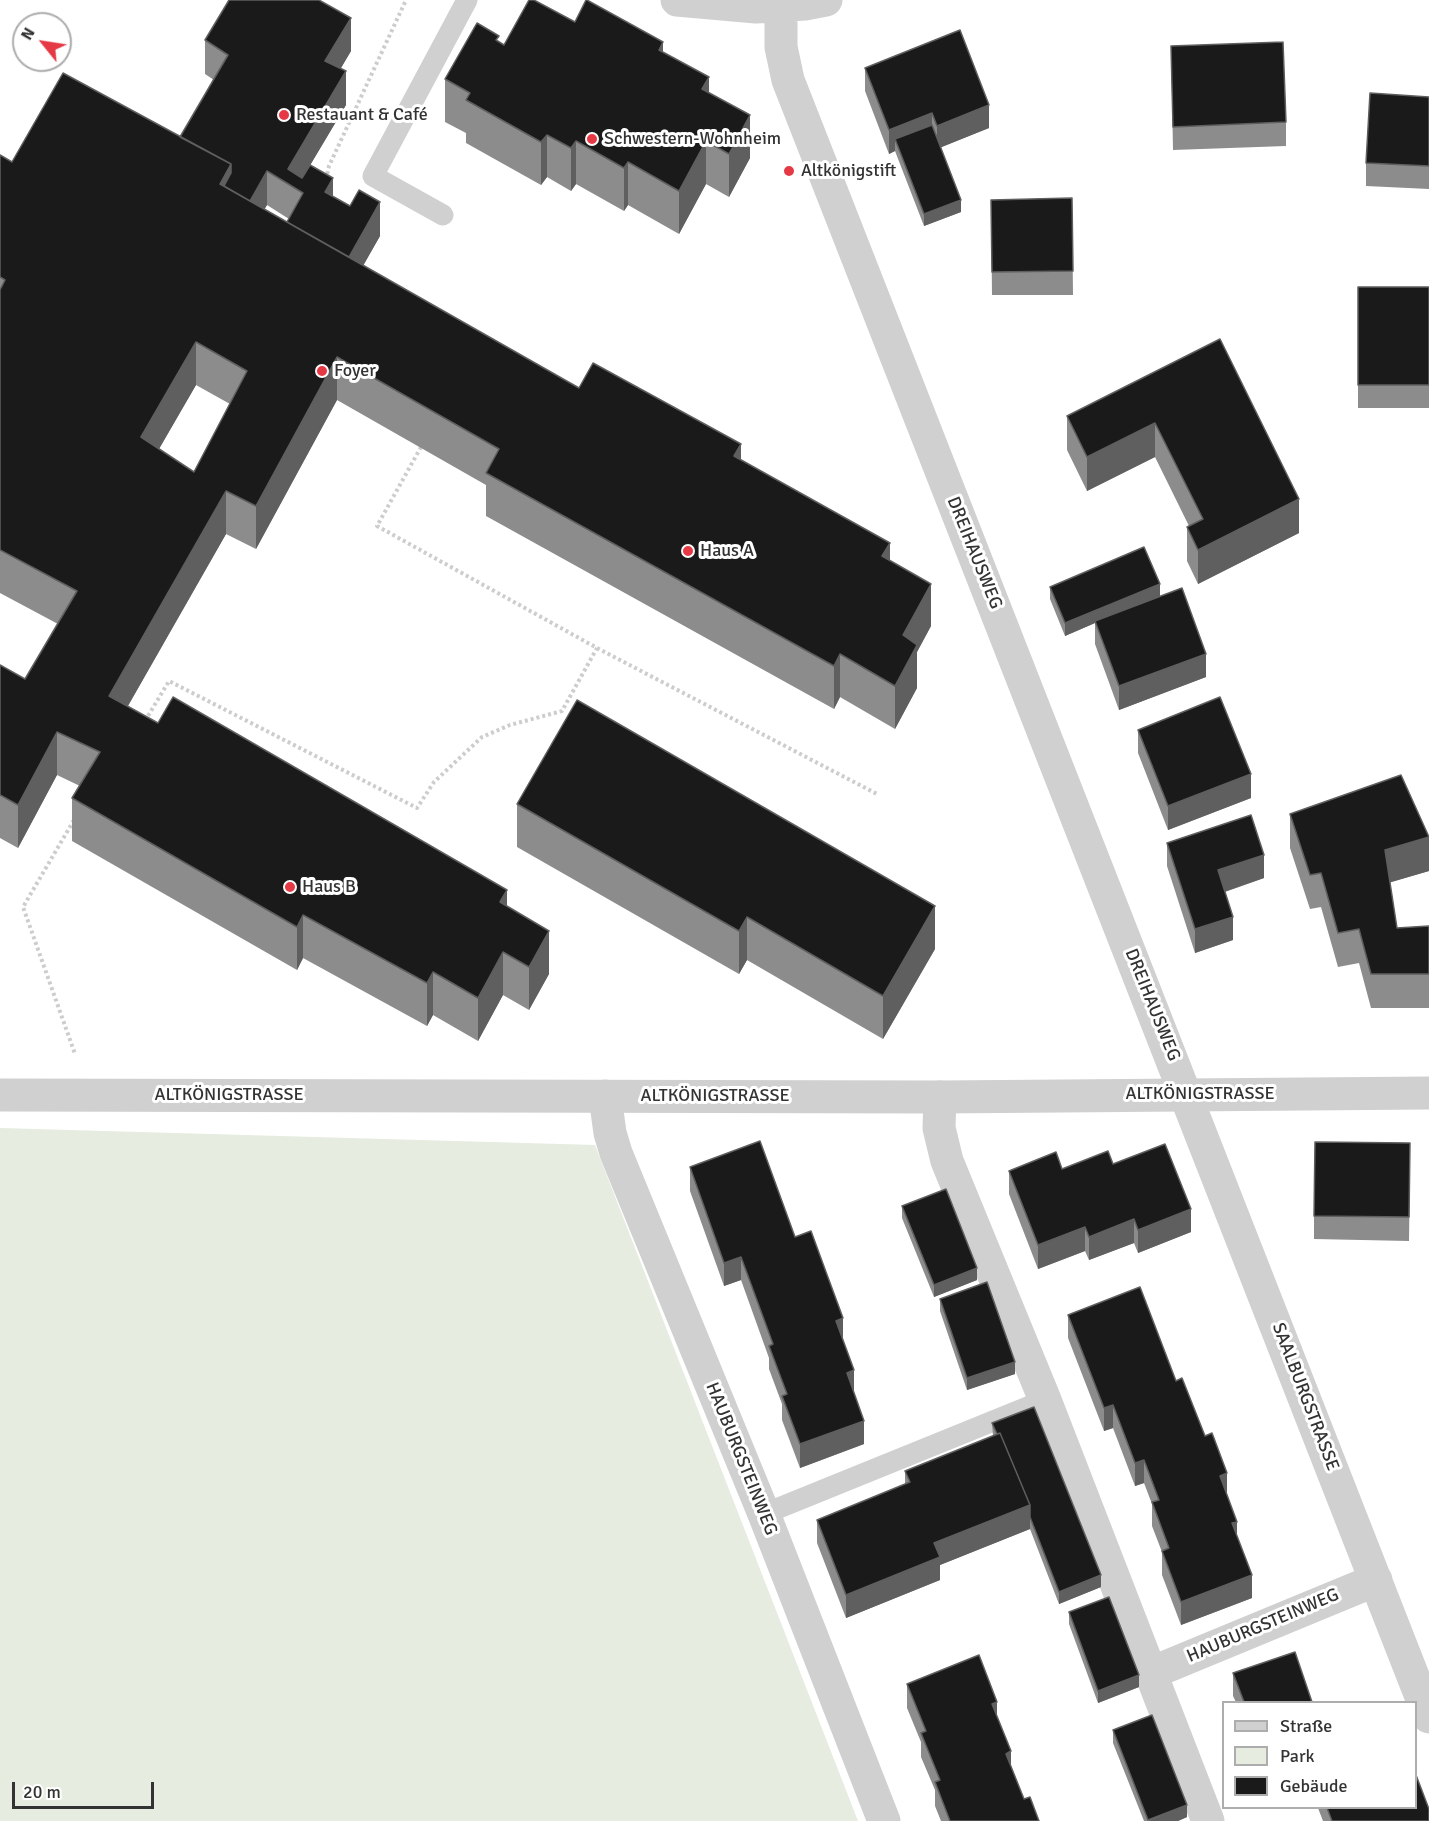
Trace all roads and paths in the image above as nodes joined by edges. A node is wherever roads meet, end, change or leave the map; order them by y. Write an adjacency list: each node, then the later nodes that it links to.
1 (406, 0): 7 (path)
2 (467, 0): 6 (lane)
3 (677, 0): 5 (street)
4 (826, 0): 5 (street)
5 (781, 6): 16 (street, DREIHAUSWEG)
6 (373, 176): 8 (lane); 9 (lane)
7 (325, 186)
8 (363, 195)
9 (443, 215)
10 (421, 447): 11 (path)
11 (597, 648): 12 (path); 13 (path)
12 (140, 730)
13 (877, 794)
14 (79, 810): 18 (path)
15 (1429, 1093): 16 (street, ALTKÖNIGSTRASSE)
16 (1187, 1094): 20 (street, ALTKÖNIGSTRASSE); 23 (street, SAALBURGSTRASSE)
17 (0, 1095): 18 (street, ALTKÖNIGSTRASSE)
18 (90, 1095): 19 (street, ALTKÖNIGSTRASSE)
19 (605, 1096): 20 (street, ALTKÖNIGSTRASSE); 22 (street, HAUBURGSTEINWEG)
20 (940, 1096): 21 (street)
21 (1045, 1400): 22 (lane); 24 (street)
22 (764, 1514): 26 (street, HAUBURGSTEINWEG)
23 (1376, 1580): 24 (street, HAUBURGSTEINWEG); 25 (street, SAALBURGSTRASSE)
24 (1151, 1673): 27 (street)
25 (1426, 1704)
26 (884, 1821)
27 (1208, 1821)

